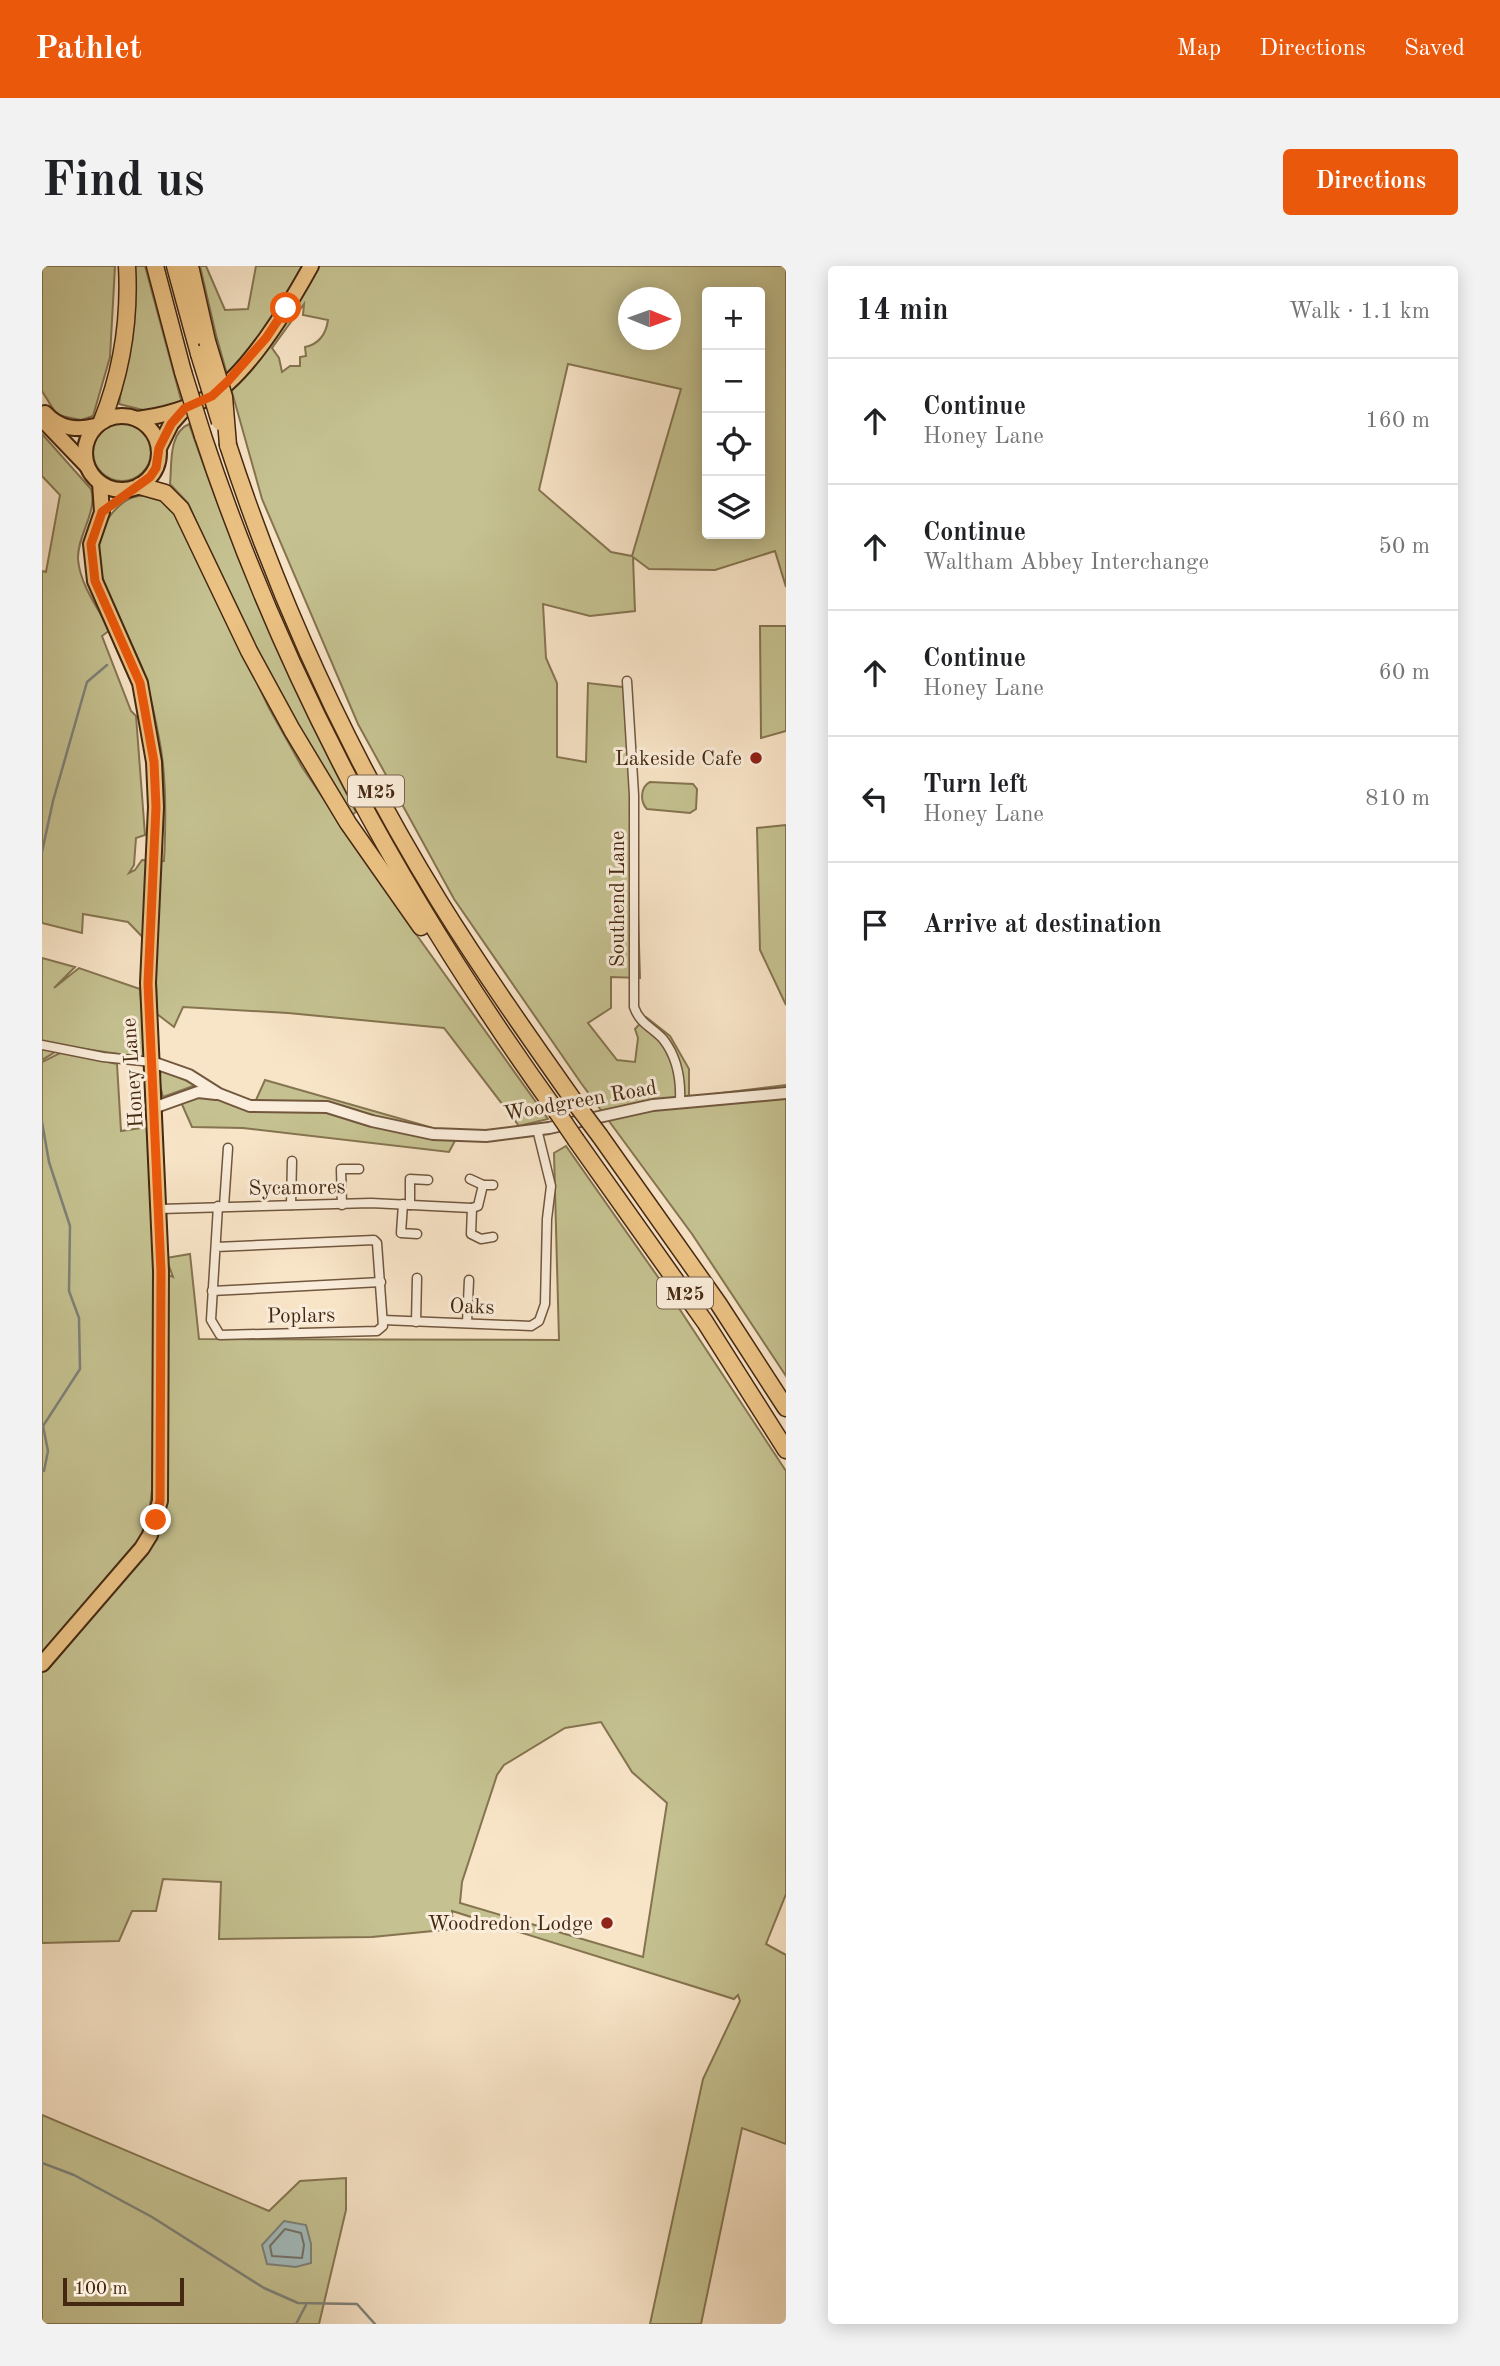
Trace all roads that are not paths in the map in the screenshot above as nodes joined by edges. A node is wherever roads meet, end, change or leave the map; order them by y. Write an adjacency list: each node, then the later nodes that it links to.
1 (127, 266): 11 (highway)
2 (155, 266): 18 (highway, M25, bridge)
3 (175, 266): 6 (highway, M25)
4 (190, 266): 6 (highway, M25)
5 (311, 266): 7 (main road)
6 (203, 348): 49 (highway, M25, bridge)
7 (185, 408): 10 (main road); 12 (main road)
8 (42, 410): 11 (main road)
9 (42, 419): 13 (main road)
10 (137, 419): 11 (main road); 12 (main road)
11 (99, 424): 13 (main road)
12 (159, 448): 15 (main road)
13 (86, 466): 14 (main road)
14 (100, 483): 15 (main road); 16 (main road, Honey Lane)
15 (135, 488): 16 (main road); 18 (highway, M25)
16 (102, 512): 20 (main road, Honey Lane)
17 (627, 681): 23 (street, Southend Lane)
18 (456, 965): 50 (highway, M25, bridge)
19 (42, 1045): 20 (street)
20 (152, 1062): 22 (street, Woodgreen Road); 24 (main road, Honey Lane)
21 (786, 1093): 23 (street, Woodgreen Road)
22 (219, 1094): 24 (street, Woodgreen Road); 25 (street, Woodgreen Road)
23 (680, 1101): 25 (street, Woodgreen Road)
24 (156, 1107): 38 (main road, Honey Lane)
25 (537, 1129): 48 (street, Oaks)
26 (228, 1148): 36 (street)
27 (292, 1161): 34 (street)
28 (359, 1169): 35 (street)
29 (428, 1180): 33 (street)
30 (470, 1180): 31 (street)
31 (483, 1185): 32 (street); 37 (street)
32 (493, 1185)
33 (406, 1204): 35 (street, Sycamores); 37 (street, Sycamores); 39 (street)
34 (291, 1205): 35 (street, Sycamores); 36 (street, Sycamores)
35 (342, 1205)
36 (221, 1206): 38 (street, Sycamores); 41 (street)
37 (472, 1208): 40 (street)
38 (160, 1209): 51 (main road, Honey Lane)
39 (417, 1234)
40 (493, 1237)
41 (216, 1247): 44 (street); 45 (street)
42 (417, 1278): 47 (street)
43 (469, 1280): 48 (street)
44 (381, 1282): 45 (street); 46 (street)
45 (212, 1291): 46 (street, Poplars)
46 (383, 1320): 47 (street, Oaks)
47 (416, 1322): 48 (street, Oaks)
48 (467, 1322)
49 (786, 1408)
50 (786, 1450)
51 (42, 1664)

